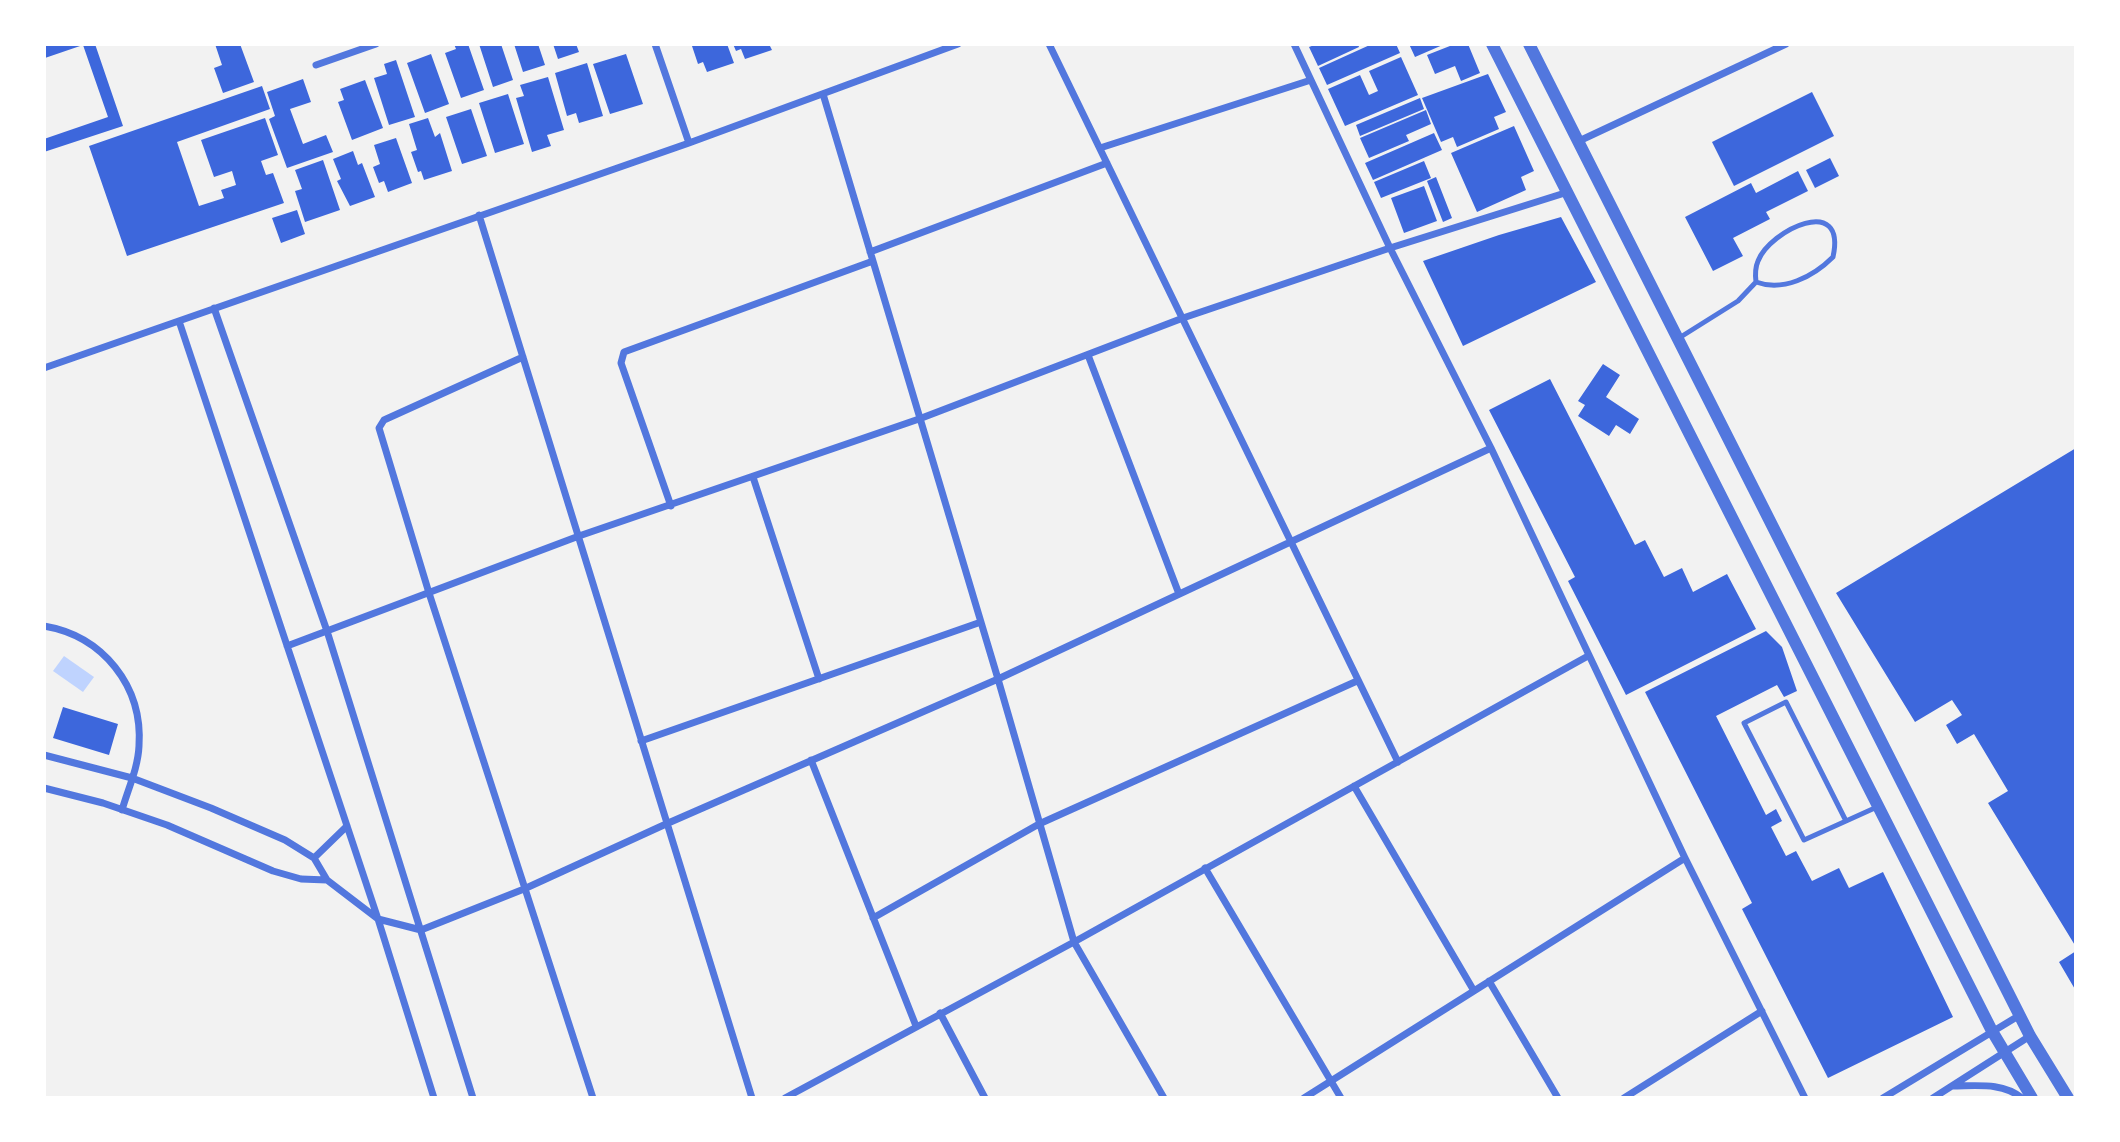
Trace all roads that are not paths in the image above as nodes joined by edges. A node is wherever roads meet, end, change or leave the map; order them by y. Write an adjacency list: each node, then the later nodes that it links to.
1 (376, 44): 9 (street)
2 (654, 44): 13 (street)
3 (958, 44): 11 (street)
4 (1049, 44): 14 (street)
5 (1294, 44): 10 (street)
6 (1492, 44): 16 (street)
7 (1529, 44): 12 (street)
8 (1783, 44): 12 (street)
9 (316, 65)
10 (1311, 80): 14 (street); 18 (street)
11 (823, 94): 13 (street); 19 (street)
12 (1579, 141): 25 (street)
13 (689, 143): 17 (street)
14 (1100, 148): 15 (street)
15 (1107, 163): 19 (street); 23 (street)
16 (1568, 192): 18 (street); 52 (street)
17 (479, 215): 22 (street); 27 (street)
18 (1390, 248): 23 (street); 30 (street)
19 (870, 252): 20 (street)
20 (873, 261): 29 (street); 32 (street)
21 (1756, 282): 21 (lane); 25 (lane)
22 (214, 308): 24 (street); 39 (street)
23 (1183, 318): 26 (street); 34 (street)
24 (179, 321): 28 (street); 40 (street)
25 (1679, 338): 71 (street)
26 (1088, 355): 29 (street); 36 (street)
27 (523, 357): 33 (street); 35 (street)
28 (44, 368)
29 (919, 419): 31 (street); 37 (street)
30 (1491, 448): 34 (street); 41 (street)
31 (753, 477): 32 (street); 42 (street)
32 (671, 506): 33 (street)
33 (579, 536): 35 (street); 45 (street)
34 (1291, 541): 36 (street); 44 (street)
35 (429, 593): 39 (street); 62 (street)
36 (1179, 594): 43 (street)
37 (981, 622): 42 (street); 43 (street)
38 (44, 626): 49 (street)
39 (327, 631): 40 (street); 65 (street)
40 (287, 646): 57 (street)
41 (1588, 656): 48 (street); 59 (street)
42 (819, 679): 45 (street)
43 (999, 679): 47 (street); 56 (street)
44 (1357, 681): 48 (street); 56 (street)
45 (641, 741): 55 (street)
46 (44, 755): 49 (street)
47 (811, 761): 55 (street); 63 (street)
48 (1398, 762): 50 (street)
49 (132, 778): 53 (street); 58 (street)
50 (1354, 786): 60 (street); 68 (street)
51 (44, 788): 53 (street)
52 (1880, 806): 54 (lane); 73 (street)
53 (122, 810): 61 (street)
54 (1846, 821): 54 (lane)
55 (666, 824): 62 (street); 81 (street)
56 (1039, 824): 63 (street); 66 (street)
57 (347, 826): 58 (street); 64 (street)
58 (314, 858): 61 (street)
59 (1685, 858): 67 (street); 69 (street)
60 (1205, 868): 66 (street); 76 (street)
61 (327, 880): 64 (street)
62 (524, 889): 65 (street); 80 (street)
63 (873, 918): 72 (street)
64 (378, 919): 65 (street); 78 (street)
65 (421, 930): 79 (street)
66 (1074, 942): 70 (street); 84 (street)
67 (1489, 981): 68 (street); 87 (street)
68 (1474, 991): 76 (street)
69 (1762, 1011): 88 (street); 89 (street)
70 (940, 1013): 72 (street); 83 (street)
71 (2020, 1015): 73 (street); 74 (street)
72 (916, 1026): 82 (street)
73 (1992, 1031): 75 (street); 90 (street)
74 (2031, 1036): 75 (street); 94 (street)
75 (2004, 1054): 77 (street); 93 (street)
76 (1331, 1082): 85 (street); 86 (street)
77 (1951, 1086): 91 (street); 92 (street)
78 (434, 1098)
79 (473, 1098)
80 (593, 1098)
81 (752, 1098)
82 (785, 1098)
83 (985, 1098)
84 (1164, 1098)
85 (1304, 1098)
86 (1341, 1098)
87 (1558, 1098)
88 (1624, 1098)
89 (1805, 1098)
90 (1883, 1098)
91 (1933, 1098)
92 (2022, 1098)
93 (2032, 1098)
94 (2068, 1098)

